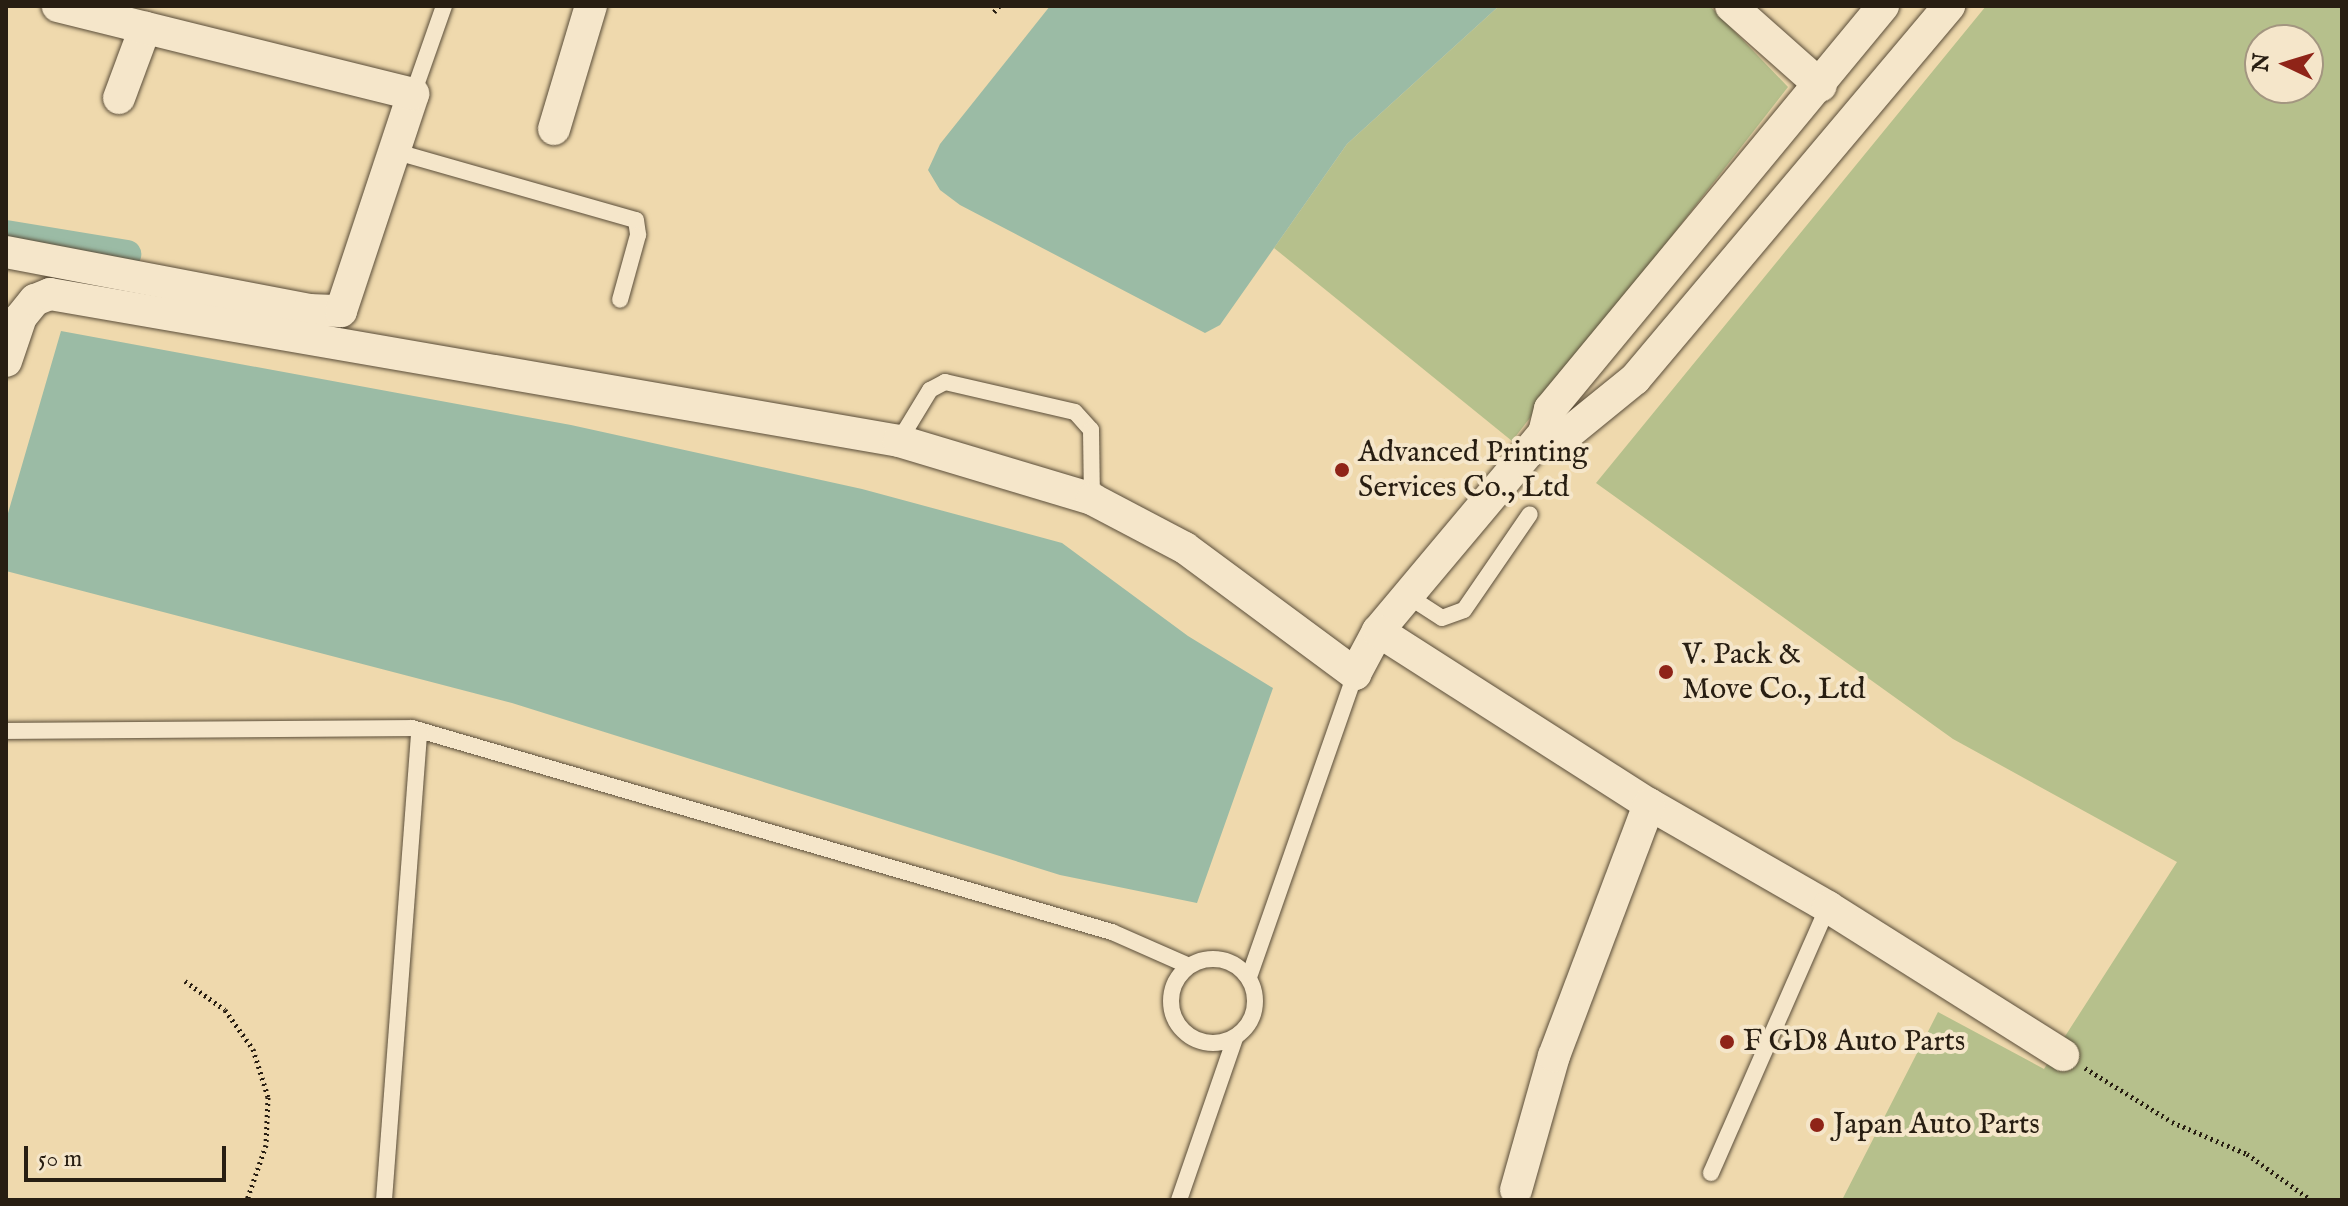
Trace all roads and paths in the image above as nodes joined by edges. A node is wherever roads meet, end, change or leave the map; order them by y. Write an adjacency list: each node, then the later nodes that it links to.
1 (444, 6): 11 (lane)
2 (591, 6): 13 (street)
3 (999, 6): 8 (path)
4 (1731, 6): 10 (street)
5 (1883, 6): 10 (street)
6 (1949, 6): 18 (street)
7 (66, 7): 9 (street)
8 (994, 12)
9 (145, 28): 11 (street); 12 (street)
10 (1821, 86): 18 (street)
11 (413, 94): 14 (street)
12 (119, 98)
13 (554, 129)
14 (397, 152): 15 (street); 16 (lane)
15 (6, 252)
16 (620, 300)
17 (6, 361): 19 (street)
18 (1544, 433): 22 (street)
19 (899, 441): 20 (street); 20 (lane)
20 (1092, 499): 24 (street)
21 (1530, 514): 22 (lane)
22 (1408, 596): 23 (street)
23 (1378, 631): 24 (street); 27 (street)
24 (1355, 674): 30 (lane)
25 (419, 730): 26 (lane); 29 (lane); 37 (lane)
26 (6, 731)
27 (1649, 804): 28 (street); 35 (street)
28 (1828, 907): 33 (street); 34 (lane)
29 (1189, 966): 30 (lane); 32 (lane)
30 (1249, 977): 32 (lane)
31 (185, 981): 36 (path)
32 (1235, 1038): 38 (lane)
33 (2063, 1055): 39 (path)
34 (1711, 1173)
35 (1516, 1190)
36 (247, 1200)
37 (384, 1200)
38 (1179, 1200)
39 (2311, 1200)

